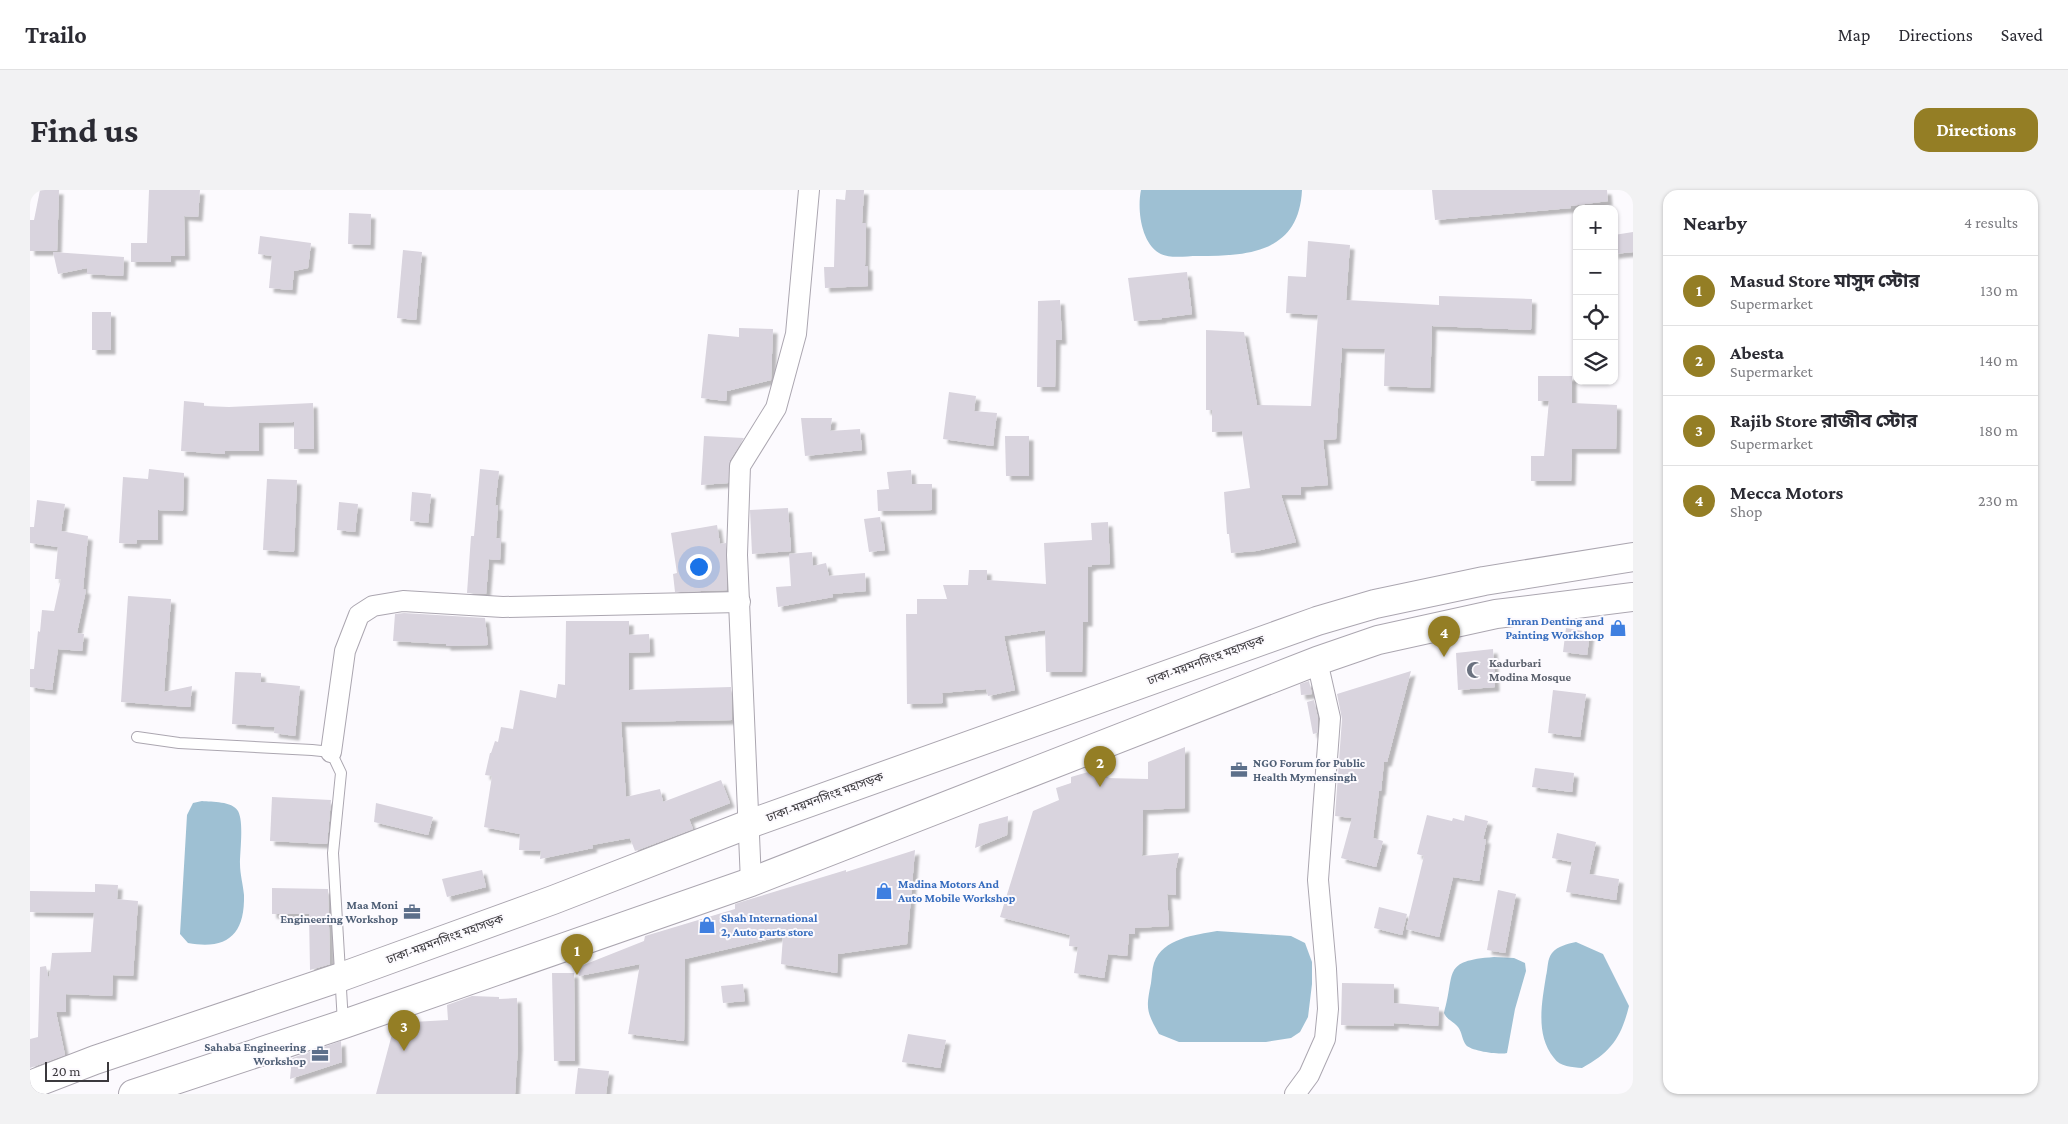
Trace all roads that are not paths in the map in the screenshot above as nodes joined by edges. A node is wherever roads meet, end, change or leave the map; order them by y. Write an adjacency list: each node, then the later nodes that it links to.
1 (809, 190): 4 (street)
2 (1633, 557): 8 (main road, ঢাকা-ময়মনসিংহ মহাসড়ক)
3 (1633, 597): 5 (main road)
4 (740, 602): 7 (street); 8 (street)
5 (1317, 660): 9 (main road); 14 (street)
6 (137, 737): 7 (lane)
7 (331, 752): 10 (lane)
8 (749, 824): 9 (street); 10 (main road, ঢাকা-ময়মনসিংহ মহাসড়ক)
9 (751, 882): 11 (main road)
10 (341, 977): 11 (lane); 12 (main road, ঢাকা-ময়মনসিংহ মহাসড়ক)
11 (344, 1024): 13 (main road)
12 (30, 1085)
13 (133, 1094)
14 (1294, 1094)

